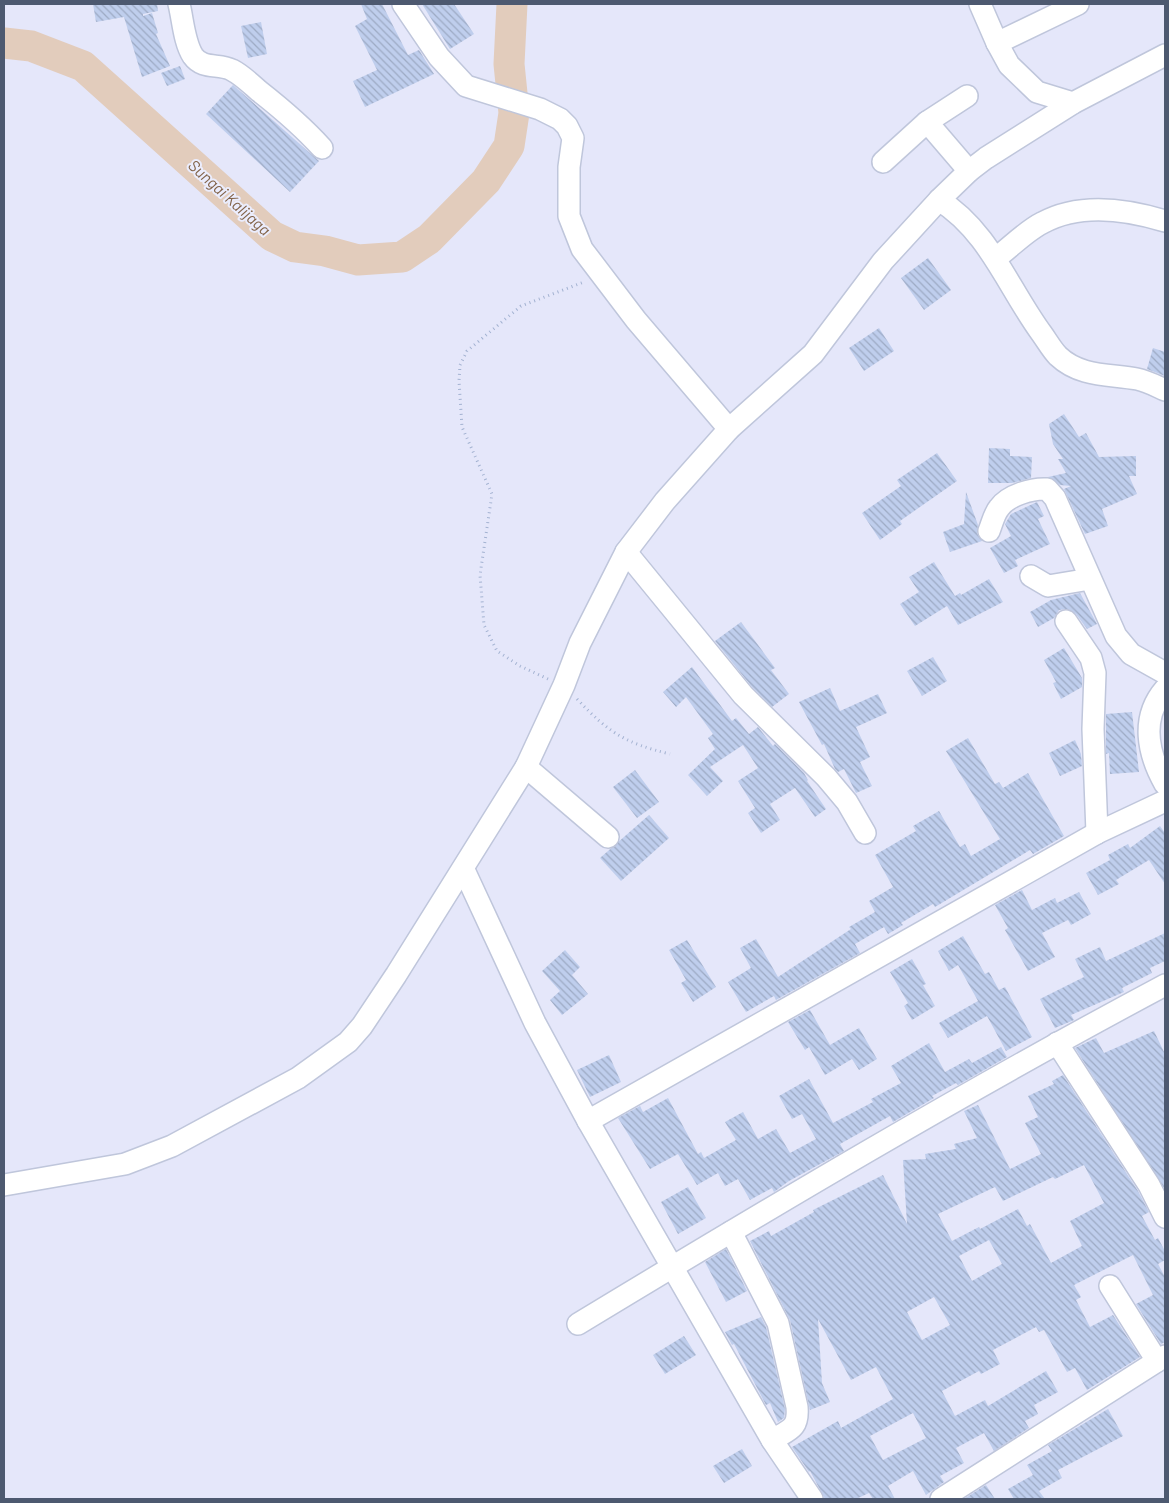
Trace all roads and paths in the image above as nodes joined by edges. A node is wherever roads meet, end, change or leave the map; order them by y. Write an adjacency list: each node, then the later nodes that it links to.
1 (179, 4): 10 (street)
2 (403, 4): 16 (street)
3 (980, 4): 5 (street)
4 (1078, 4): 5 (street)
5 (997, 44): 8 (street)
6 (1165, 55): 8 (street)
7 (968, 96): 9 (street)
8 (1073, 103): 12 (street)
9 (927, 122): 11 (street); 12 (street)
10 (322, 148)
11 (883, 162)
12 (969, 171): 13 (street)
13 (939, 200): 15 (street); 18 (street)
14 (1165, 222): 15 (street)
15 (996, 258): 17 (street)
16 (603, 275): 18 (street); 25 (path)
17 (1165, 390)
18 (729, 429): 20 (street)
19 (989, 531): 22 (street)
20 (626, 552): 25 (street); 31 (street)
21 (1031, 576): 22 (street)
22 (1090, 579): 24 (street)
23 (1066, 621): 32 (street)
24 (1165, 673)
25 (564, 685): 27 (path); 28 (street)
26 (1165, 690): 29 (street)
27 (670, 754)
28 (526, 767): 33 (street); 34 (street)
29 (1165, 784)
30 (1165, 801): 32 (street)
31 (865, 833)
32 (1097, 833): 37 (street)
33 (608, 837)
34 (464, 870): 37 (street); 38 (street)
35 (1165, 985): 36 (street)
36 (1057, 1043): 39 (street); 40 (street)
37 (588, 1121): 41 (street)
38 (4, 1186)
39 (1165, 1217)
40 (731, 1232): 41 (street); 45 (street)
41 (671, 1267): 43 (street); 45 (street)
42 (1110, 1286): 44 (street)
43 (578, 1324)
44 (1161, 1359): 47 (street)
45 (772, 1440): 46 (street)
46 (812, 1499)
47 (940, 1499)

